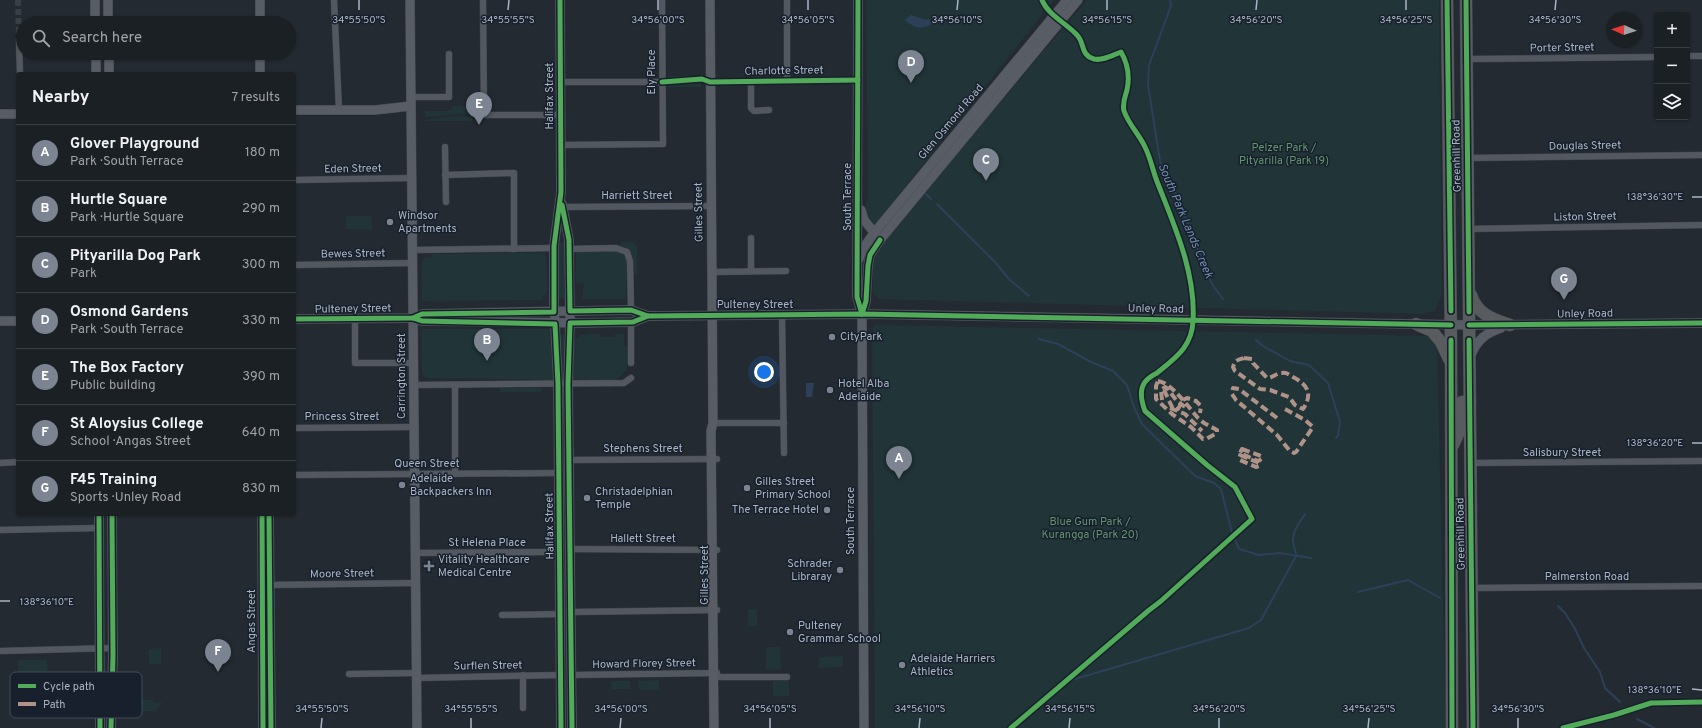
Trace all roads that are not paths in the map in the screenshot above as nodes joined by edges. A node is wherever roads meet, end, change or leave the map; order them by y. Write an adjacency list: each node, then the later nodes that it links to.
1 (95, 0): 16 (street)
2 (108, 0): 17 (street)
3 (260, 0): 18 (street)
4 (334, 0): 42 (street)
5 (410, 0): 39 (street, Carrington Street)
6 (483, 0): 47 (street)
7 (560, 0): 34 (street, Halifax Street)
8 (662, 0): 35 (street, Ely Place)
9 (710, 0): 36 (street, Gilles Street)
10 (787, 0): 33 (street)
11 (858, 0): 32 (street, South Terrace)
12 (1067, 0): 55 (street, Glen Osmond Road)
13 (1078, 0): 55 (street, Glen Osmond Road)
14 (1449, 1): 40 (highway, Greenhill Road)
15 (1465, 1): 23 (highway, Greenhill Road)
16 (95, 16)
17 (108, 16)
18 (260, 16)
19 (449, 54): 39 (street)
20 (1690, 56): 21 (street)
21 (1702, 56)
22 (1654, 57): 23 (street, Porter Street)
23 (1466, 59): 38 (highway, Greenhill Road)
24 (20, 60): 28 (street)
25 (96, 60): 29 (street)
26 (109, 60): 30 (street)
27 (260, 60): 31 (street)
28 (20, 72)
29 (96, 72)
30 (109, 72)
31 (260, 72)
32 (858, 80): 33 (street, Charlotte Street); 61 (street, South Terrace)
33 (787, 81): 37 (street, Charlotte Street)
34 (560, 82): 35 (street); 48 (street, Halifax Street)
35 (662, 82): 51 (street, Ely Place)
36 (710, 82): 37 (street, Charlotte Street); 62 (street, Gilles Street)
37 (751, 82): 43 (street)
38 (1467, 100): 40 (highway); 49 (highway, Greenhill Road)
39 (411, 105): 42 (street); 57 (street, Carrington Street)
40 (1448, 109): 50 (highway, Greenhill Road)
41 (296, 110): 42 (street)
42 (339, 110)
43 (769, 110)
44 (0, 114): 45 (street)
45 (16, 114)
46 (477, 115): 47 (street)
47 (484, 115): 48 (street)
48 (560, 115): 51 (street, Halifax Street)
49 (1467, 130): 50 (highway); 54 (highway, Greenhill Road)
50 (1449, 140): 76 (highway, Greenhill Road)
51 (560, 145): 59 (street, Halifax Street)
52 (445, 147): 56 (street)
53 (1702, 155): 54 (street, Douglas Street)
54 (1467, 158): 65 (highway, Greenhill Road)
55 (930, 173): 66 (street, Glen Osmond Road)
56 (445, 175): 60 (street); 69 (street)
57 (412, 178): 58 (street, Eden Street); 71 (street, Carrington Street)
58 (296, 180)
59 (561, 192): 63 (street, Halifax Street); 68 (street, Halifax Street)
60 (446, 202)
61 (858, 204): 66 (street, South Terrace); 73 (street, South Terrace)
62 (711, 206): 63 (street, Harriett Street); 79 (street, Gilles Street)
63 (563, 207): 70 (street, Halifax Street)
64 (1702, 225): 65 (street, Liston Street)
65 (1468, 229): 72 (highway, Greenhill Road)
66 (877, 237): 73 (street, Glen Osmond Road); 84 (street, South Terrace)
67 (751, 238): 77 (street)
68 (554, 248): 69 (street); 83 (street, Halifax Street)
69 (514, 249): 71 (street)
70 (569, 249): 81 (street); 82 (street, Halifax Street)
71 (412, 250): 74 (street, Carrington Street)
72 (1468, 259): 76 (highway); 80 (highway, Greenhill Road)
73 (857, 262): 84 (street, South Terrace)
74 (413, 263): 75 (street, Bewes Street); 88 (street, Carrington Street)
75 (296, 265)
76 (1450, 270): 98 (highway, Greenhill Road)
77 (751, 271): 78 (street); 79 (street)
78 (786, 271)
79 (712, 272): 85 (street, Gilles Street)
80 (1468, 288): 99 (highway, Greenhill Road); 100 (highway)
81 (631, 310): 82 (street, Pulteney Street); 87 (street, Pulteney Street)
82 (570, 311): 83 (street, Pulteney Street); 94 (street, Halifax Street)
83 (554, 312): 88 (street, Pulteney Street); 96 (street, Halifax Street)
84 (862, 314): 86 (street, Pulteney Street); 97 (street, Unley Road); 170 (street, South Terrace)
85 (712, 315): 86 (street, Pulteney Street); 87 (street, Pulteney Street); 110 (street, Gilles Street)
86 (782, 315): 111 (street)
87 (648, 316): 93 (street, Pulteney Street)
88 (413, 318): 90 (street, Pulteney Street); 96 (street, Pulteney Street); 103 (street, Carrington Street)
89 (296, 319): 90 (street, Pulteney Street)
90 (355, 319): 103 (street)
91 (0, 321): 92 (street)
92 (16, 321)
93 (631, 322): 94 (street, Pulteney Street); 104 (street)
94 (570, 323): 96 (street, Pulteney Street); 106 (street, Halifax Street)
95 (1702, 323): 100 (street, Unley Road)
96 (555, 324): 106 (street, Halifax Street)
97 (1416, 324): 98 (street, Unley Road); 102 (highway)
98 (1451, 325): 99 (street, Unley Road); 102 (highway, Greenhill Road)
99 (1469, 325): 100 (street, Unley Road); 101 (highway, Greenhill Road)
100 (1510, 325): 101 (street)
101 (1469, 358): 109 (highway, Greenhill Road)
102 (1451, 362): 114 (highway, Greenhill Road)
103 (413, 363): 107 (street, Carrington Street)
104 (631, 363)
105 (631, 378): 106 (street)
106 (563, 384): 108 (street); 117 (street, Halifax Street)
107 (414, 385): 108 (street); 112 (street, Carrington Street)
108 (455, 385): 124 (street)
109 (1470, 401): 114 (highway); 121 (highway, Greenhill Road)
110 (713, 423): 111 (street); 116 (street, Gilles Street)
111 (784, 423): 115 (street)
112 (414, 427): 113 (street, Princess Street); 123 (street, Carrington Street)
113 (296, 428)
114 (1451, 449): 148 (highway, Greenhill Road)
115 (784, 453)
116 (714, 459): 117 (street, Stephens Street); 133 (street, Gilles Street)
117 (564, 460): 122 (street, Halifax Street); 132 (street, Halifax Street)
118 (1702, 461): 121 (street, Salisbury Street)
119 (16, 462): 120 (street)
120 (0, 463)
121 (1470, 463): 139 (highway, Greenhill Road)
122 (559, 473): 124 (street, Queen Street); 134 (street, Halifax Street)
123 (414, 474): 124 (street, Queen Street); 125 (street, Queen Street); 135 (street, Carrington Street)
124 (455, 474)
125 (296, 475)
126 (99, 516): 130 (street)
127 (112, 516): 145 (street)
128 (262, 516): 163 (street, Angas Street)
129 (269, 516): 137 (street, Angas Street)
130 (99, 528): 131 (street); 146 (street)
131 (0, 530)
132 (569, 549): 133 (street, Hallett Street); 141 (street, Halifax Street)
133 (715, 550): 140 (street, Gilles Street)
134 (560, 552): 135 (street, St Helena Place); 142 (street, Halifax Street)
135 (415, 553): 136 (street, Carrington Street)
136 (415, 583): 137 (street, Moore Street); 152 (street, Carrington Street)
137 (270, 585): 164 (street, Angas Street)
138 (1702, 586): 139 (street, Palmerston Road)
139 (1472, 588): 144 (highway, Greenhill Road)
140 (715, 610): 141 (street); 155 (street, Gilles Street)
141 (571, 612): 142 (street); 154 (street, Halifax Street)
142 (560, 613): 143 (street); 153 (street, Halifax Street)
143 (502, 615)
144 (1472, 642): 148 (highway); 171 (highway, Greenhill Road)
145 (113, 648): 146 (street); 150 (street)
146 (100, 649): 147 (street); 149 (street)
147 (0, 651)
148 (1452, 653): 161 (highway, Greenhill Road)
149 (100, 672)
150 (112, 672)
151 (349, 674): 152 (street, Surflen Street)
152 (416, 675): 156 (street, Surflen Street); 165 (street, Carrington Street)
153 (561, 675): 156 (street, Surflen Street); 166 (street, Halifax Street)
154 (571, 675): 155 (street, Howard Florey Street); 167 (street, Halifax Street)
155 (716, 675): 157 (street, Howard Florey Street); 168 (street, Gilles Street); 169 (street, Gilles Street)
156 (523, 676): 159 (street)
157 (787, 677)
158 (1702, 702): 172 (street)
159 (523, 708)
160 (111, 718): 162 (street)
161 (1455, 725)
162 (111, 728)
163 (263, 728)
164 (271, 728)
165 (417, 728)
166 (561, 728)
167 (572, 728)
168 (714, 728)
169 (718, 728)
170 (864, 728)
171 (1473, 728)
172 (1563, 728)

